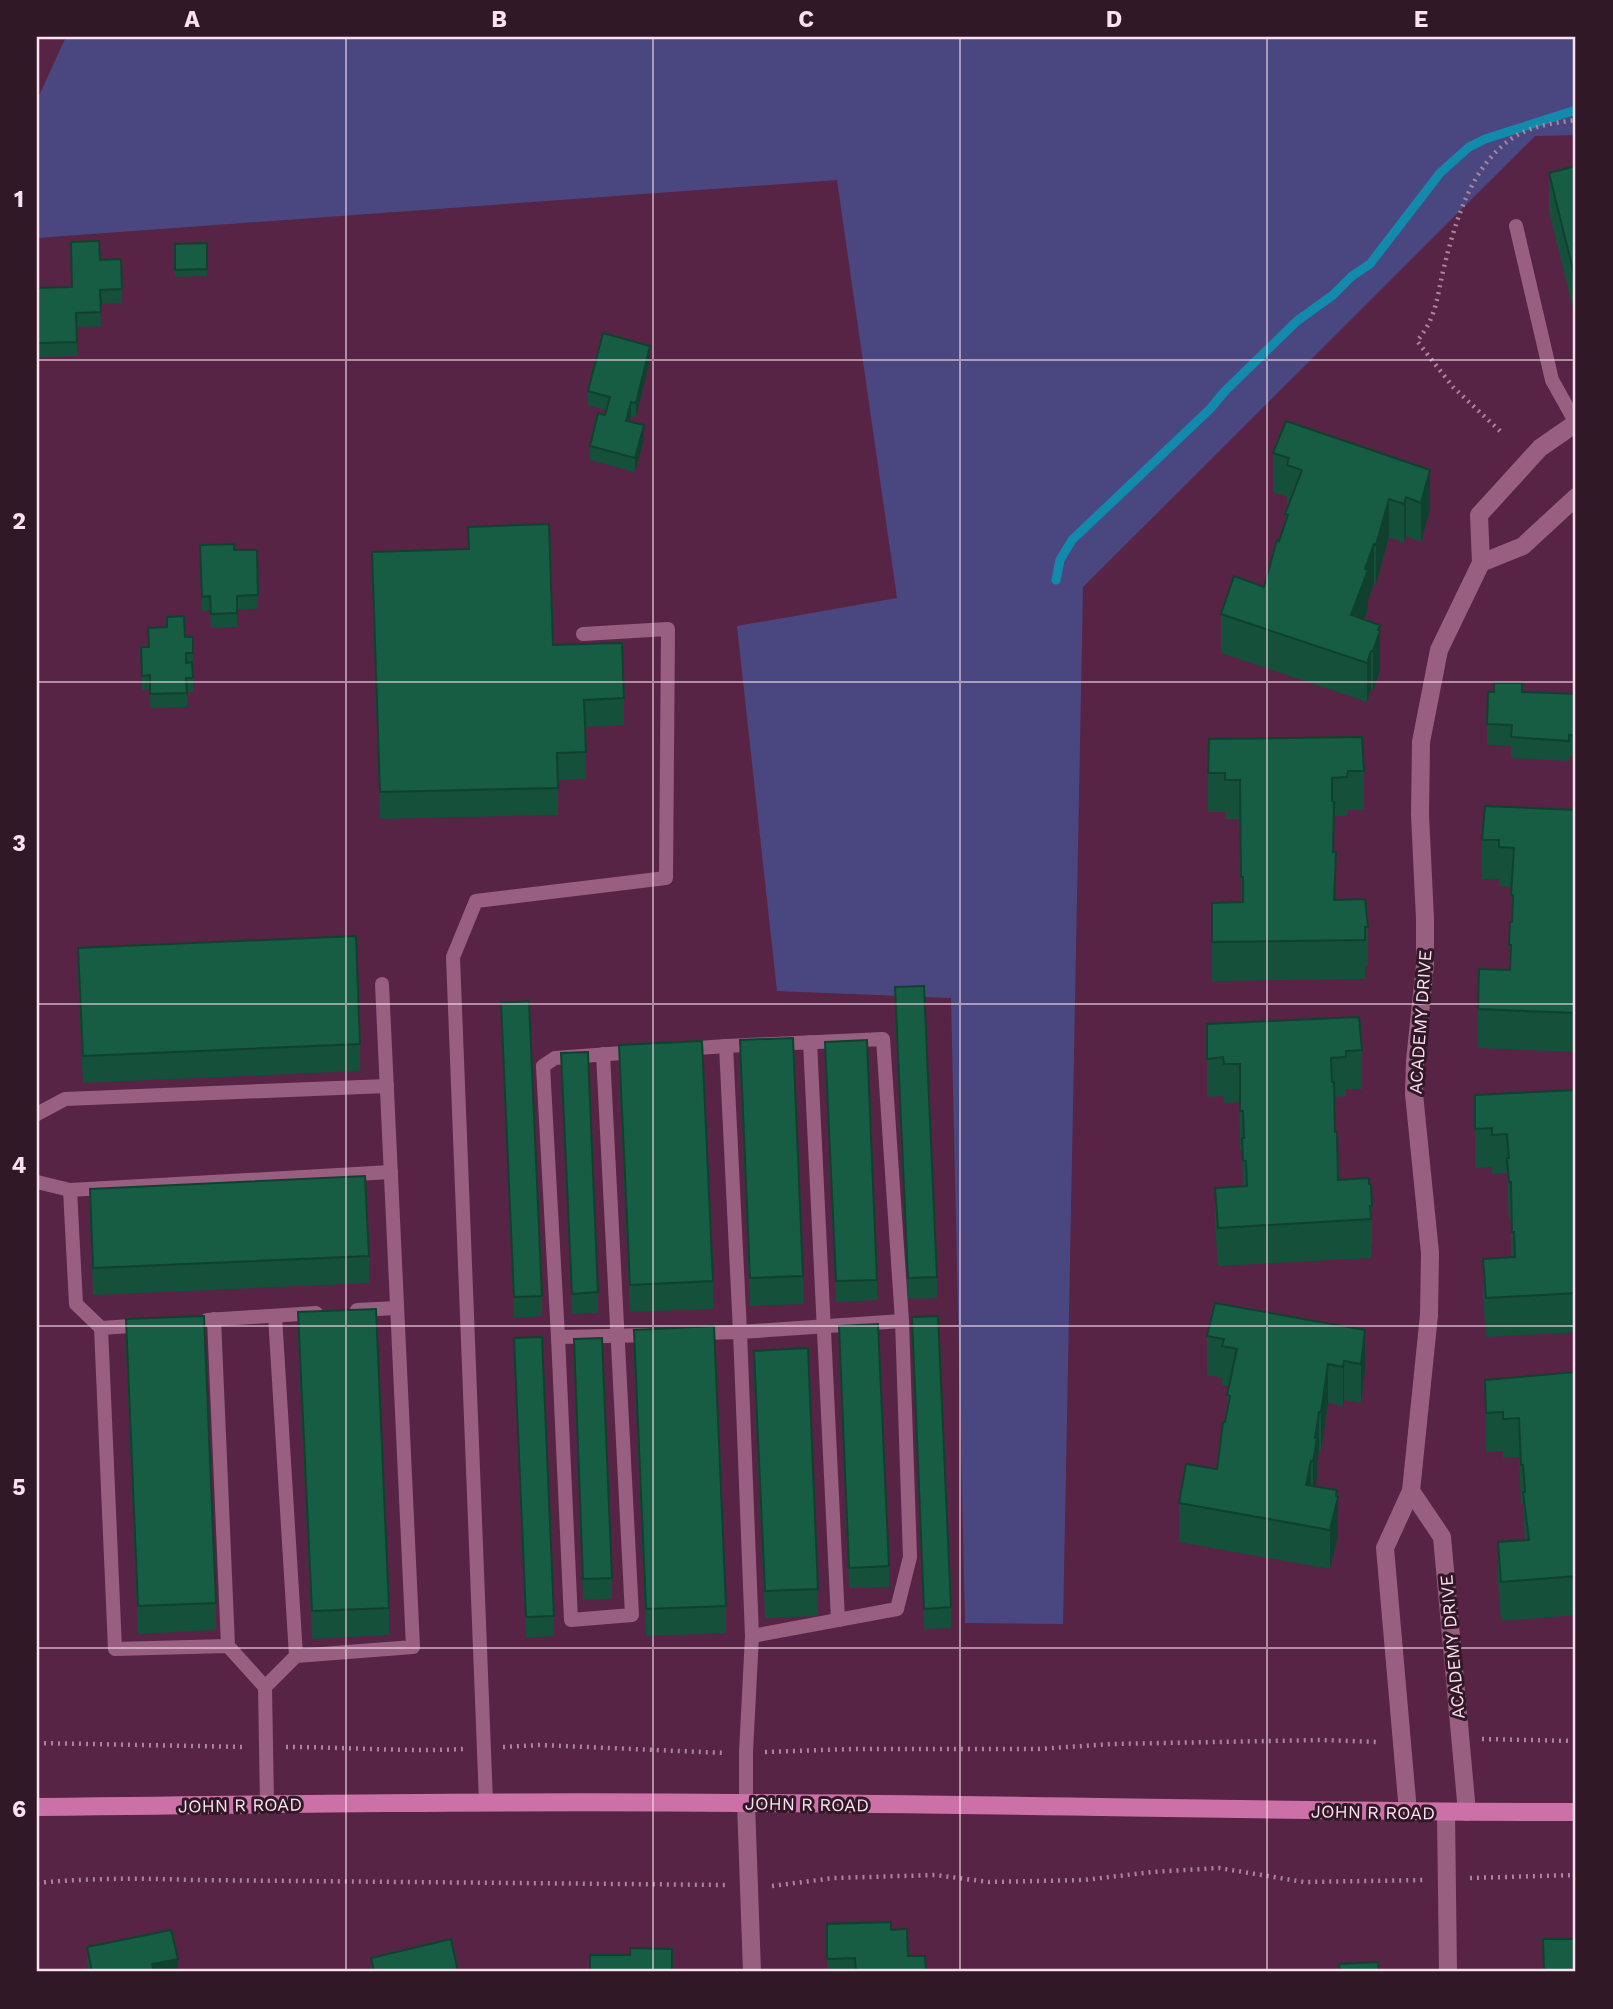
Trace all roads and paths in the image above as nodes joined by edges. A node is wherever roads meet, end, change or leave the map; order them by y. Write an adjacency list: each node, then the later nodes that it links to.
1 (1576, 120): 4 (path)
2 (1516, 226): 3 (lane)
3 (1576, 423): 6 (street, ACADEMY DRIVE)
4 (1500, 431)
5 (1576, 497): 6 (street)
6 (1481, 563): 30 (street, ACADEMY DRIVE)
7 (583, 634): 41 (lane)
8 (382, 984): 14 (lane)
9 (810, 1042): 10 (lane); 23 (lane); 25 (lane)
10 (726, 1046): 11 (lane); 27 (lane)
11 (671, 1049)
12 (644, 1051): 13 (lane)
13 (603, 1054): 28 (lane); 29 (lane)
14 (387, 1086): 15 (lane); 16 (lane)
15 (37, 1114)
16 (391, 1172): 18 (lane); 19 (lane)
17 (37, 1182): 18 (lane)
18 (70, 1190): 26 (lane)
19 (397, 1307): 20 (lane); 34 (lane)
20 (275, 1316): 21 (lane); 34 (lane)
21 (214, 1319): 22 (lane); 33 (lane)
22 (189, 1321)
23 (902, 1321): 25 (lane); 31 (lane)
24 (164, 1323): 26 (lane)
25 (824, 1327): 27 (lane); 31 (lane)
26 (101, 1328): 33 (lane)
27 (740, 1332): 28 (lane); 32 (lane)
28 (619, 1336): 29 (lane); 29 (lane)
29 (558, 1337)
30 (1411, 1491): 36 (street, ACADEMY DRIVE); 37 (street, ACADEMY DRIVE)
31 (838, 1620): 32 (lane)
32 (752, 1636): 42 (lane)
33 (228, 1646): 35 (lane)
34 (296, 1656): 35 (lane)
35 (265, 1687): 40 (lane)
36 (1460, 1739): 38 (path); 48 (street, ACADEMY DRIVE)
37 (1401, 1741): 42 (path); 47 (street, ACADEMY DRIVE)
38 (1576, 1741)
39 (37, 1743): 40 (path)
40 (266, 1747): 41 (path); 45 (lane)
41 (484, 1748): 42 (path); 43 (lane)
42 (746, 1752): 44 (lane)
43 (486, 1802): 44 (main road, JOHN R ROAD); 45 (main road, JOHN R ROAD)
44 (746, 1803): 47 (main road, JOHN R ROAD); 54 (street)
45 (267, 1804): 46 (main road, JOHN R ROAD)
46 (37, 1807)
47 (1408, 1812): 50 (main road, JOHN R ROAD)
48 (1467, 1812): 49 (main road, JOHN R ROAD); 50 (main road, JOHN R ROAD)
49 (1576, 1812)
50 (1446, 1813): 52 (street)
51 (1576, 1875): 52 (path)
52 (1447, 1879): 54 (path); 56 (street)
53 (37, 1883): 54 (path)
54 (749, 1885): 55 (street)
55 (752, 1972)
56 (1448, 1972)

